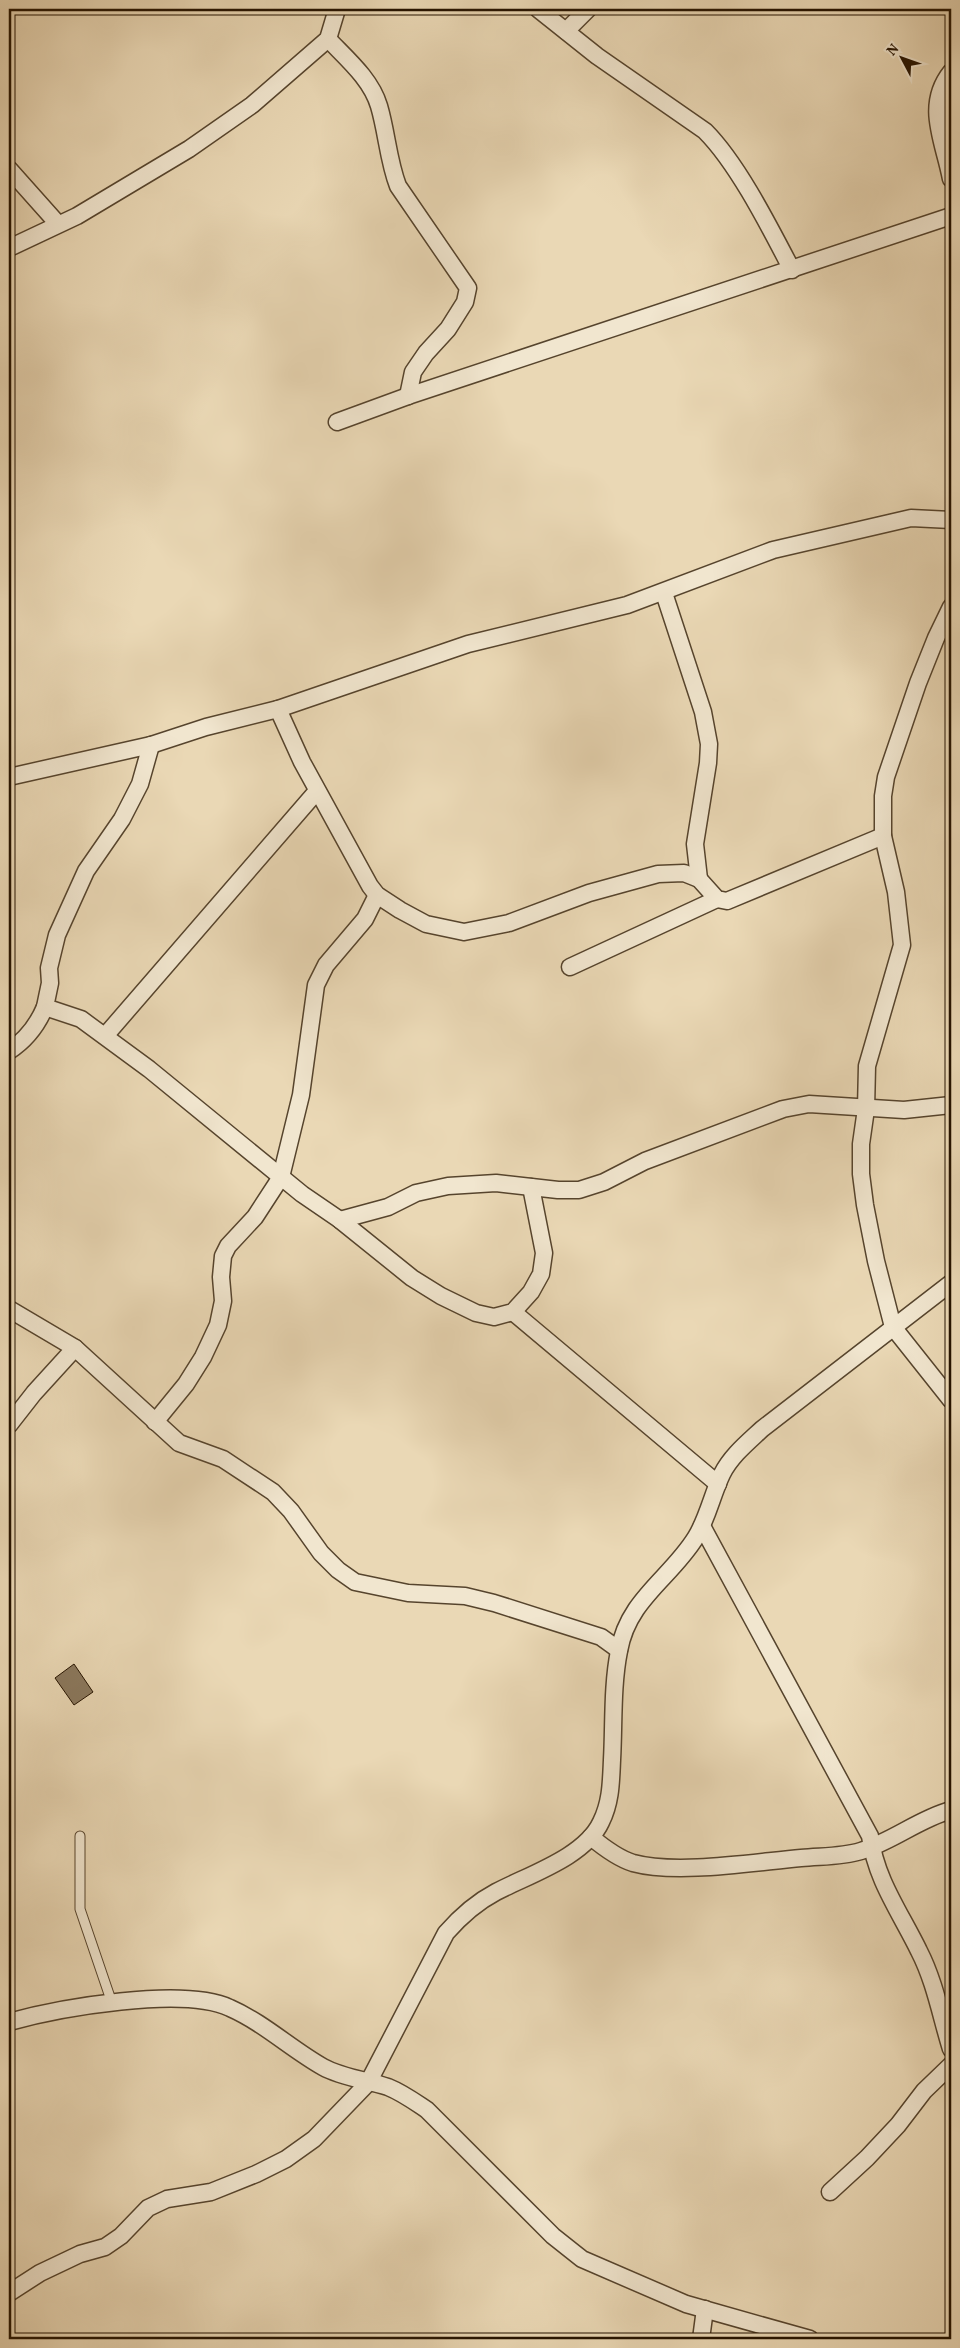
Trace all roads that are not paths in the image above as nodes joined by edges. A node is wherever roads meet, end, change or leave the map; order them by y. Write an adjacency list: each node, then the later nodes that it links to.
1 (337, 9): 5 (street)
2 (538, 9): 4 (street)
3 (588, 9): 4 (street)
4 (566, 31): 12 (street)
5 (328, 40): 10 (street); 13 (street)
6 (951, 72): 8 (street)
7 (9, 169): 10 (street)
8 (951, 179)
9 (951, 216): 12 (street)
10 (58, 224): 11 (street)
11 (9, 248)
12 (792, 270): 13 (street)
13 (408, 396): 14 (street)
14 (337, 422)
15 (951, 520): 16 (street)
16 (664, 593): 18 (street); 23 (street)
17 (951, 607): 22 (street)
18 (278, 709): 19 (street); 21 (street)
19 (151, 745): 20 (street); 27 (street)
20 (9, 778)
21 (317, 791): 24 (street); 28 (street)
22 (883, 836): 25 (street); 31 (street)
23 (699, 879): 24 (street); 25 (street)
24 (377, 895): 32 (street)
25 (717, 899): 26 (street)
26 (570, 967)
27 (45, 1007): 28 (street); 29 (street)
28 (105, 1036): 32 (street)
29 (9, 1051)
30 (951, 1105): 31 (street)
31 (866, 1109): 33 (street); 38 (street)
32 (281, 1177): 34 (street); 41 (street)
33 (532, 1188): 34 (street); 37 (street)
34 (340, 1220): 37 (street)
35 (951, 1283): 38 (street)
36 (9, 1309): 39 (street)
37 (513, 1312): 43 (street)
38 (894, 1327): 40 (street); 43 (street)
39 (75, 1348): 41 (street); 42 (street)
40 (951, 1400)
41 (155, 1422): 46 (street)
42 (9, 1425)
43 (718, 1484): 44 (street)
44 (702, 1526): 45 (street); 51 (street)
45 (626, 1626): 46 (street); 47 (street)
46 (601, 1637): 47 (street)
47 (619, 1650): 50 (street)
48 (951, 1810): 51 (street)
49 (80, 1836): 52 (lane)
50 (591, 1837): 51 (street); 56 (street)
51 (872, 1846): 54 (street)
52 (112, 2003): 53 (street); 56 (street)
53 (9, 2022)
54 (951, 2050)
55 (951, 2065): 57 (street)
56 (368, 2083): 58 (street); 59 (street)
57 (830, 2192)
58 (9, 2293)
59 (705, 2308): 60 (street); 61 (street)
60 (701, 2339)
61 (810, 2339)

